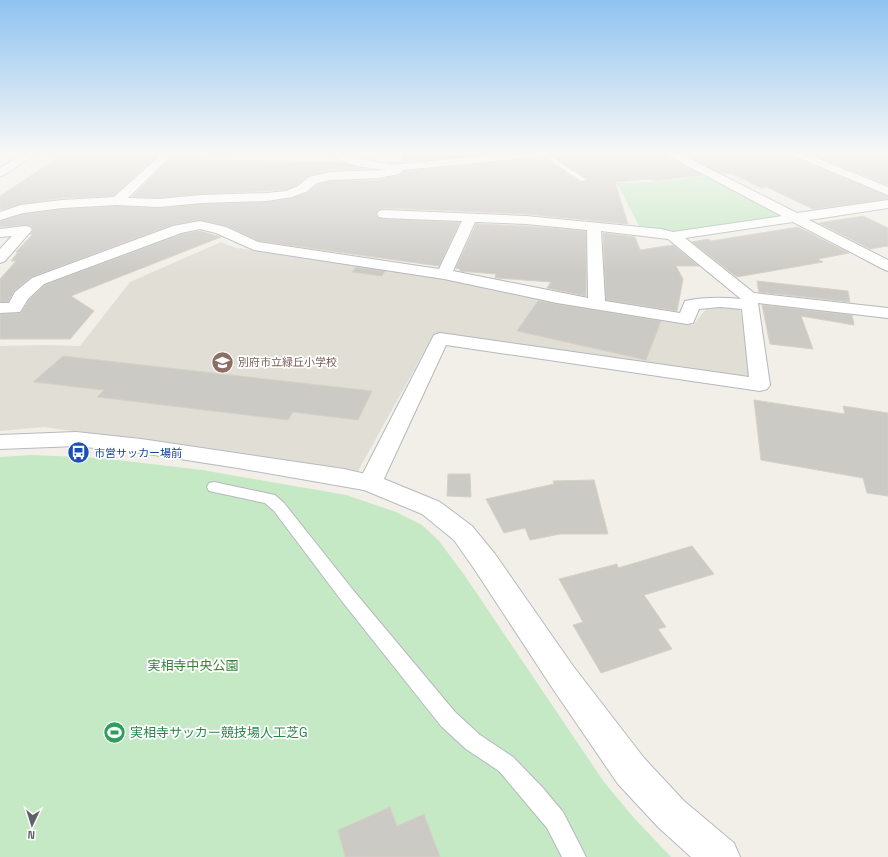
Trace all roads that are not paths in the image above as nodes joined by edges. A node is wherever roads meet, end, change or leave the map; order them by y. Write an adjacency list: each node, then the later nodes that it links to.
1 (125, 193): 4 (street)
2 (291, 193): 4 (street)
3 (749, 193): 8 (street)
4 (117, 201): 7 (street)
5 (888, 204): 8 (street)
6 (384, 214): 9 (street)
7 (0, 216)
8 (797, 218): 12 (street); 14 (street)
9 (470, 219): 10 (street); 15 (street)
10 (594, 227): 12 (street); 17 (street)
11 (0, 233): 13 (street)
12 (673, 236): 16 (street)
13 (0, 258)
14 (888, 266)
15 (444, 274): 17 (street); 18 (street)
16 (749, 301): 17 (street); 19 (street); 21 (street)
17 (597, 305)
18 (0, 308)
19 (888, 313)
20 (0, 442): 21 (street)
21 (370, 483): 24 (street)
22 (214, 487): 23 (lane)
23 (574, 857)
24 (720, 857)

